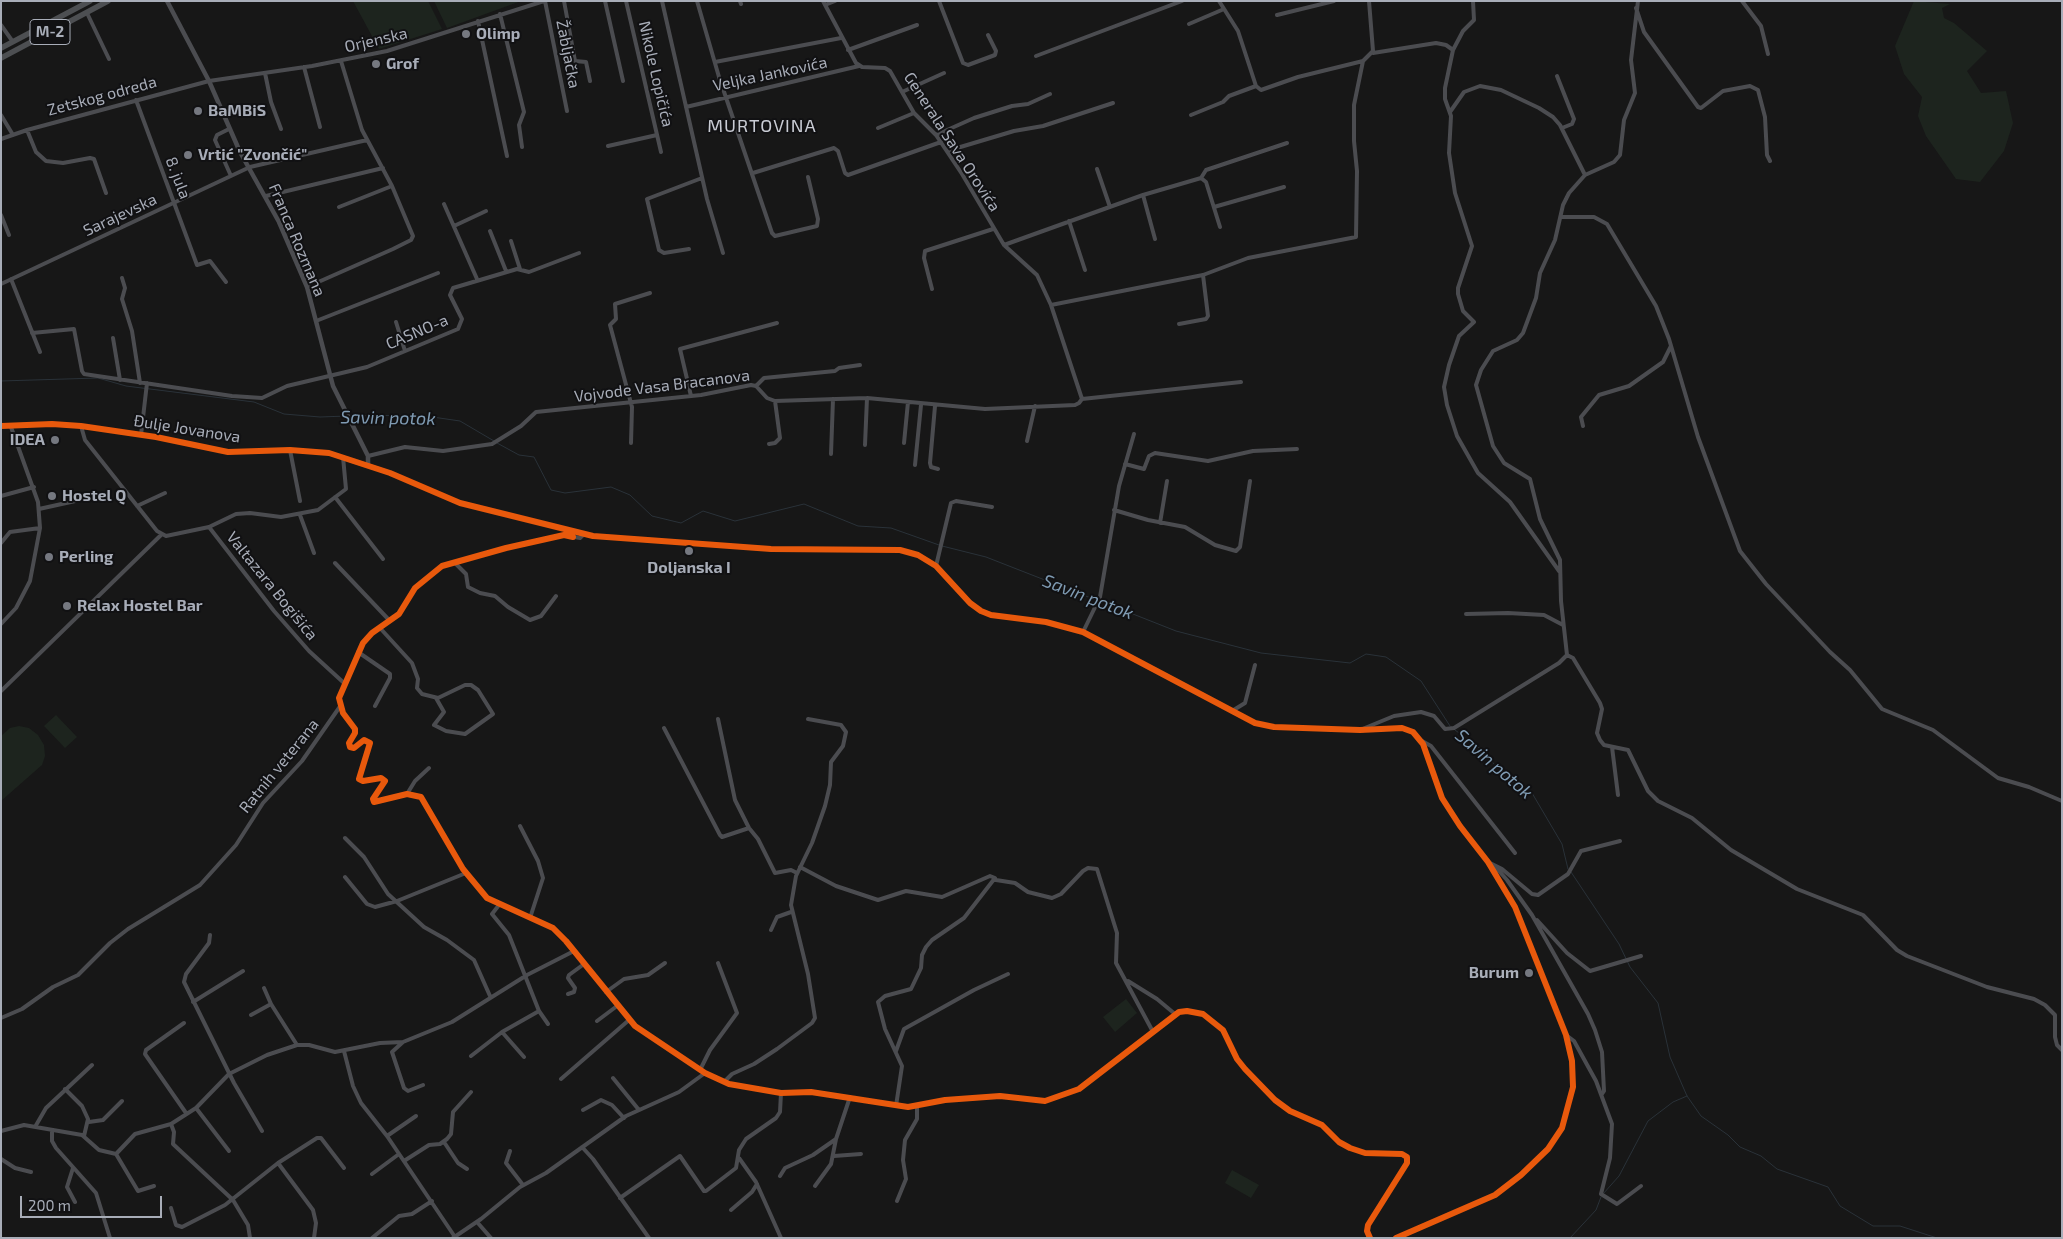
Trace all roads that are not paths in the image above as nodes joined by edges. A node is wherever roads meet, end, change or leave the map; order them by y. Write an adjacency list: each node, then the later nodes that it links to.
1 (90, 1): 31 (main road, M-2)
2 (108, 1): 22 (main road, M-2)
3 (544, 1): 23 (street, Orjenska); 58 (street, Žabljačka)
4 (564, 1): 49 (street)
5 (604, 1): 50 (street)
6 (626, 1): 70 (street, Nikole Lopičića)
7 (662, 1): 57 (street)
8 (697, 1): 42 (street)
9 (835, 1): 19 (street)
10 (939, 1): 29 (street)
11 (1182, 1): 37 (street)
12 (1219, 1): 21 (street)
13 (1334, 1): 24 (street)
14 (1369, 1): 35 (street)
15 (1473, 1): 34 (street)
16 (1638, 1): 20 (street)
17 (1742, 1): 36 (street)
18 (169, 2): 48 (street, Franca Rozmana)
19 (824, 3): 30 (street)
20 (1636, 8): 81 (street); 86 (street)
21 (1224, 9): 27 (street); 51 (street)
22 (87, 12): 38 (main road, M-2); 39 (street)
23 (500, 14): 25 (street, Orjenska); 77 (street)
24 (1277, 15)
25 (478, 21): 40 (street, Orjenska); 80 (street)
26 (1, 24): 31 (street)
27 (1189, 24)
28 (918, 25): 33 (street)
29 (988, 35)
30 (842, 38): 33 (street); 42 (street)
31 (13, 42): 32 (main road, M-2)
32 (1, 48)
33 (848, 50): 43 (street)
34 (1453, 50): 35 (street); 59 (street)
35 (1373, 53): 41 (street)
36 (1768, 54)
37 (1036, 56)
38 (1, 58)
39 (109, 59)
40 (341, 61): 44 (street, Orjenska); 73 (street)
41 (1363, 61): 51 (street); 120 (street)
42 (715, 62): 54 (street)
43 (859, 66): 52 (street, Generala Sava Orovića); 54 (street, Veljka Jankovića)
44 (304, 67): 45 (street, Orjenska); 63 (street)
45 (265, 73): 48 (street, Orjenska); 67 (street)
46 (944, 73): 52 (street)
47 (1557, 76): 65 (street)
48 (209, 81): 55 (street, Zetskog odreda); 66 (street, Franca Rozmana)
49 (590, 81)
50 (623, 82)
51 (1256, 86): 62 (street)
52 (902, 92): 60 (street, Generala Sava Orovića)
53 (1050, 94): 71 (street)
54 (726, 96): 57 (street, Veljka Jankovića); 85 (street)
55 (136, 100): 68 (street, Zetskog odreda); 96 (street, 8. jula)
56 (1113, 103): 78 (street)
57 (686, 107): 89 (street)
58 (567, 111)
59 (1450, 112): 65 (street); 200 (street)
60 (914, 113): 64 (street); 71 (street, Generala Sava Orovića)
61 (1, 115): 69 (street)
62 (1190, 116)
63 (320, 127)
64 (878, 128)
65 (1562, 128): 86 (street)
66 (229, 129): 82 (street, Franca Rozmana); 87 (street)
67 (281, 129)
68 (27, 130): 69 (street, Zetskog odreda); 93 (street)
69 (13, 135): 72 (street, Zetskog odreda)
70 (657, 135): 76 (street); 79 (street, Nikole Lopičića)
71 (936, 135): 74 (street, Generala Sava Orovića)
72 (1, 139)
73 (367, 140): 82 (street, Sarajevska); 83 (street)
74 (941, 142): 78 (street, Generala Sava Orovića); 85 (street)
75 (1287, 143): 90 (street)
76 (608, 146)
77 (522, 147)
78 (946, 151): 107 (street, Generala Sava Orovića)
79 (661, 152)
80 (507, 156)
81 (1770, 161)
82 (250, 167): 87 (street, Sarajevska); 95 (street, Franca Rozmana)
83 (383, 168): 91 (street); 95 (street)
84 (1097, 169): 99 (street)
85 (753, 173): 88 (street)
86 (1585, 175): 103 (street)
87 (231, 176): 96 (street, Sarajevska)
88 (808, 176)
89 (702, 178): 113 (street); 115 (street)
90 (1201, 178): 94 (street); 100 (street)
91 (392, 186): 98 (street); 126 (street)
92 (1284, 187): 100 (street)
93 (106, 194)
94 (1143, 195): 99 (street); 110 (street)
95 (266, 196): 126 (street, Franca Rozmana)
96 (174, 203): 122 (street, Sarajevska); 124 (street, 8. jula)
97 (444, 204): 105 (street)
98 (339, 207)
99 (1110, 207): 104 (street)
100 (1214, 207): 106 (street)
101 (486, 211): 105 (street)
102 (1, 215): 109 (street)
103 (1561, 217): 136 (street); 200 (street)
104 (1069, 221): 112 (street); 117 (street)
105 (454, 226): 123 (street)
106 (1220, 227)
107 (993, 229): 112 (street, Generala Sava Orovića); 127 (street)
108 (490, 231): 118 (street)
109 (9, 235)
110 (1155, 239)
111 (511, 241): 116 (street)
112 (1004, 246): 129 (street, Generala Sava Orovića)
113 (689, 249)
114 (579, 253): 116 (street, CASNO-a)
115 (723, 254)
116 (520, 269): 118 (street, CASNO-a)
117 (1085, 270)
118 (506, 271): 123 (street, CASNO-a)
119 (438, 273): 130 (street)
120 (1203, 275): 129 (street); 133 (street)
121 (122, 278): 143 (street)
122 (12, 279): 125 (street, Sarajevska); 134 (street)
123 (477, 280): 137 (street, CASNO-a)
124 (226, 282)
125 (1, 284)
126 (307, 287): 130 (street, Franca Rozmana)
127 (932, 289)
128 (650, 293): 152 (street)
129 (1051, 305): 148 (street, Generala Sava Orovića)
130 (316, 321): 140 (street, Franca Rozmana)
131 (396, 322): 137 (street)
132 (776, 323): 146 (street)
133 (1179, 324)
134 (32, 333): 138 (street); 141 (street, CASNO-a)
135 (113, 338): 141 (street)
136 (1671, 346): 159 (street); 226 (street)
137 (405, 351): 140 (street, CASNO-a)
138 (40, 352)
139 (860, 365): 144 (street)
140 (330, 377): 145 (street, CASNO-a); 170 (street, Franca Rozmana)
141 (120, 380): 143 (street, CASNO-a)
142 (1241, 382): 148 (street)
143 (140, 383): 145 (street, CASNO-a)
144 (756, 386): 146 (street, Vojvode Vasa Bracanova); 150 (street, Vojvode Vasa Bracanova)
145 (146, 387): 161 (street)
146 (691, 396): 152 (street, Vojvode Vasa Bracanova)
147 (867, 398): 149 (street); 151 (street); 166 (street)
148 (1082, 398): 155 (street)
149 (833, 399): 150 (street); 169 (street)
150 (775, 401): 165 (street)
151 (908, 402): 153 (street); 164 (street)
152 (630, 403): 163 (street); 170 (street, Vojvode Vasa Bracanova)
153 (921, 405): 154 (street); 174 (street)
154 (935, 406): 155 (street); 175 (street)
155 (1035, 406): 162 (street)
156 (1, 426): 157 (street, Đulje Jovanova)
157 (11, 426): 158 (street, Đulje Jovanova); 178 (street)
158 (81, 426): 161 (street, Đulje Jovanova); 184 (street)
159 (1583, 426)
160 (1134, 434): 172 (street)
161 (141, 435): 168 (street, Đulje Jovanova)
162 (1028, 442)
163 (632, 443)
164 (904, 443)
165 (770, 444)
166 (865, 446)
167 (1297, 449): 172 (street)
168 (290, 450): 171 (street, Đulje Jovanova); 183 (street)
169 (831, 454)
170 (368, 456): 173 (street, Franca Rozmana)
171 (343, 457): 173 (street, Đulje Jovanova); 182 (street)
172 (1125, 464): 187 (street)
173 (368, 465): 192 (street, Đulje Jovanova)
174 (915, 465)
175 (938, 469)
176 (1167, 481): 189 (street)
177 (1250, 481): 189 (street)
178 (34, 487): 180 (street); 186 (street)
179 (166, 493): 184 (street)
180 (1, 496)
181 (98, 496): 186 (street)
182 (335, 497): 188 (street); 196 (street)
183 (300, 501)
184 (137, 506): 193 (street)
185 (992, 507): 199 (street)
186 (39, 509): 191 (street)
187 (1114, 510): 189 (street); 207 (street)
188 (300, 515): 190 (street); 195 (street)
189 (1160, 523)
190 (209, 527): 193 (street, Valtazara Bogišića); 211 (street, Valtazara Bogišića)
191 (40, 528): 194 (street); 204 (street)
192 (584, 534): 197 (street, Ratnih veterana); 199 (street, Đulje Jovanova)
193 (161, 535): 212 (street)
194 (1, 543)
195 (314, 553)
196 (382, 559)
197 (454, 562): 201 (street); 203 (street, Ratnih veterana)
198 (334, 563): 203 (street)
199 (936, 566): 207 (street, Đulje Jovanova)
200 (1559, 571): 205 (street)
201 (556, 596)
202 (1466, 614): 205 (street)
203 (390, 621): 206 (street, Ratnih veterana)
204 (1, 624)
205 (1563, 624): 209 (street)
206 (380, 628): 208 (street, Ratnih veterana); 213 (street)
207 (1084, 632): 216 (street, Đulje Jovanova)
208 (358, 652): 211 (street, Ratnih veterana); 215 (street)
209 (1567, 655): 220 (street); 222 (street)
210 (1256, 665): 216 (street)
211 (344, 683): 214 (street, Ratnih veterana)
212 (2, 690)
213 (436, 698): 213 (street)
214 (340, 706): 224 (street); 265 (street, Ratnih veterana)
215 (375, 706)
216 (1232, 712): 220 (street, Đulje Jovanova)
217 (718, 719): 228 (street)
218 (808, 719): 233 (street)
219 (664, 728): 228 (street)
220 (1360, 730): 221 (street, Đulje Jovanova)
221 (1422, 741): 231 (street); 232 (street)
222 (1612, 747): 225 (street); 275 (street)
223 (429, 768): 224 (street)
224 (407, 794): 236 (street)
225 (1618, 795)
226 (2062, 801)
227 (520, 826): 243 (street)
228 (749, 828): 235 (street)
229 (345, 838): 239 (street)
230 (1620, 841): 232 (street)
231 (1515, 853)
232 (1488, 862): 234 (street)
233 (800, 867): 235 (street); 238 (street)
234 (1492, 868): 242 (street); 272 (street)
235 (797, 872): 241 (street)
236 (466, 873): 239 (street); 240 (street)
237 (345, 877): 239 (street)
238 (996, 880): 254 (street); 277 (street)
239 (397, 901): 258 (street)
240 (499, 905): 243 (street); 253 (street)
241 (791, 912): 244 (street); 286 (street)
242 (1532, 915): 247 (street); 291 (street)
243 (530, 918): 246 (street)
244 (771, 930)
245 (210, 935): 259 (street)
246 (574, 951): 250 (street); 253 (street)
247 (1640, 956)
248 (666, 963): 256 (street)
249 (718, 963): 281 (street)
250 (584, 964): 256 (street); 257 (street)
251 (243, 970): 259 (street)
252 (1008, 974): 277 (street)
253 (527, 975): 258 (street); 262 (street)
254 (1126, 980): 263 (street); 270 (street)
255 (264, 988): 260 (street)
256 (606, 992): 261 (street)
257 (568, 994)
258 (490, 996): 273 (street)
259 (193, 1002): 283 (street)
260 (271, 1004): 264 (street); 274 (street)
261 (617, 1006): 266 (street); 267 (street)
262 (540, 1011): 269 (street); 271 (street)
263 (1175, 1014): 270 (street); 350 (street)
264 (251, 1015)
265 (1, 1018)
266 (629, 1020): 281 (street); 285 (street)
267 (597, 1021)
268 (184, 1023): 299 (street)
269 (548, 1024)
270 (1152, 1030): 295 (street)
271 (502, 1032): 278 (street); 279 (street)
272 (1566, 1035): 291 (street); 351 (street)
273 (403, 1042): 276 (street); 287 (street)
274 (297, 1045): 276 (street); 283 (street)
275 (2062, 1050)
276 (344, 1051): 309 (street)
277 (896, 1051): 294 (street)
278 (471, 1056)
279 (524, 1057)
280 (92, 1064): 288 (street)
281 (700, 1070): 282 (street)
282 (705, 1073): 286 (street); 298 (street)
283 (229, 1074): 296 (street); 307 (street)
284 (613, 1078): 298 (street)
285 (561, 1079)
286 (724, 1082): 290 (street)
287 (423, 1085)
288 (65, 1089): 302 (street); 304 (street)
289 (472, 1092): 311 (street)
290 (781, 1093): 292 (street); 319 (street)
291 (1602, 1094): 333 (street)
292 (850, 1097): 294 (street); 310 (street)
293 (122, 1101): 302 (street)
294 (896, 1106): 295 (street)
295 (918, 1106): 336 (street)
296 (196, 1108): 299 (street); 313 (street)
297 (583, 1110): 301 (street)
298 (640, 1110): 301 (street)
299 (186, 1113): 303 (street)
300 (416, 1116): 309 (street)
301 (624, 1118): 312 (street)
302 (89, 1122): 308 (street)
303 (171, 1124): 315 (street); 335 (street)
304 (35, 1127): 305 (street); 306 (street)
305 (1, 1131)
306 (52, 1131): 308 (street); 323 (street)
307 (262, 1131)
308 (84, 1136): 315 (street)
309 (387, 1136): 316 (street)
310 (836, 1139): 318 (street); 328 (street)
311 (444, 1142): 321 (street); 325 (street)
312 (582, 1147): 330 (street); 334 (street)
313 (229, 1151)
314 (510, 1151): 330 (street)
315 (116, 1154): 331 (street)
316 (399, 1154): 321 (street); 327 (street)
317 (861, 1154): 318 (street)
318 (834, 1156): 332 (street)
319 (739, 1158): 329 (street); 334 (street)
320 (1, 1159): 326 (street)
321 (404, 1161): 338 (street)
322 (278, 1163): 324 (street); 335 (street); 345 (street)
323 (73, 1168): 337 (street); 343 (street)
324 (344, 1168)
325 (467, 1169)
326 (31, 1172)
327 (372, 1174)
328 (780, 1176)
329 (756, 1182): 340 (street); 349 (street)
330 (523, 1185): 341 (street)
331 (154, 1186)
332 (815, 1186)
333 (1642, 1186)
334 (620, 1198): 348 (street)
335 (233, 1200): 339 (street); 344 (street)
336 (897, 1201)
337 (75, 1202)
338 (432, 1202): 342 (street); 346 (street)
339 (171, 1208)
340 (731, 1210)
341 (477, 1222): 342 (street); 347 (street)
342 (454, 1237)
343 (110, 1238)
344 (250, 1238)
345 (314, 1238)
346 (372, 1238)
347 (492, 1238)
348 (649, 1238)
349 (781, 1238)
350 (1370, 1238)
351 (1396, 1238)

